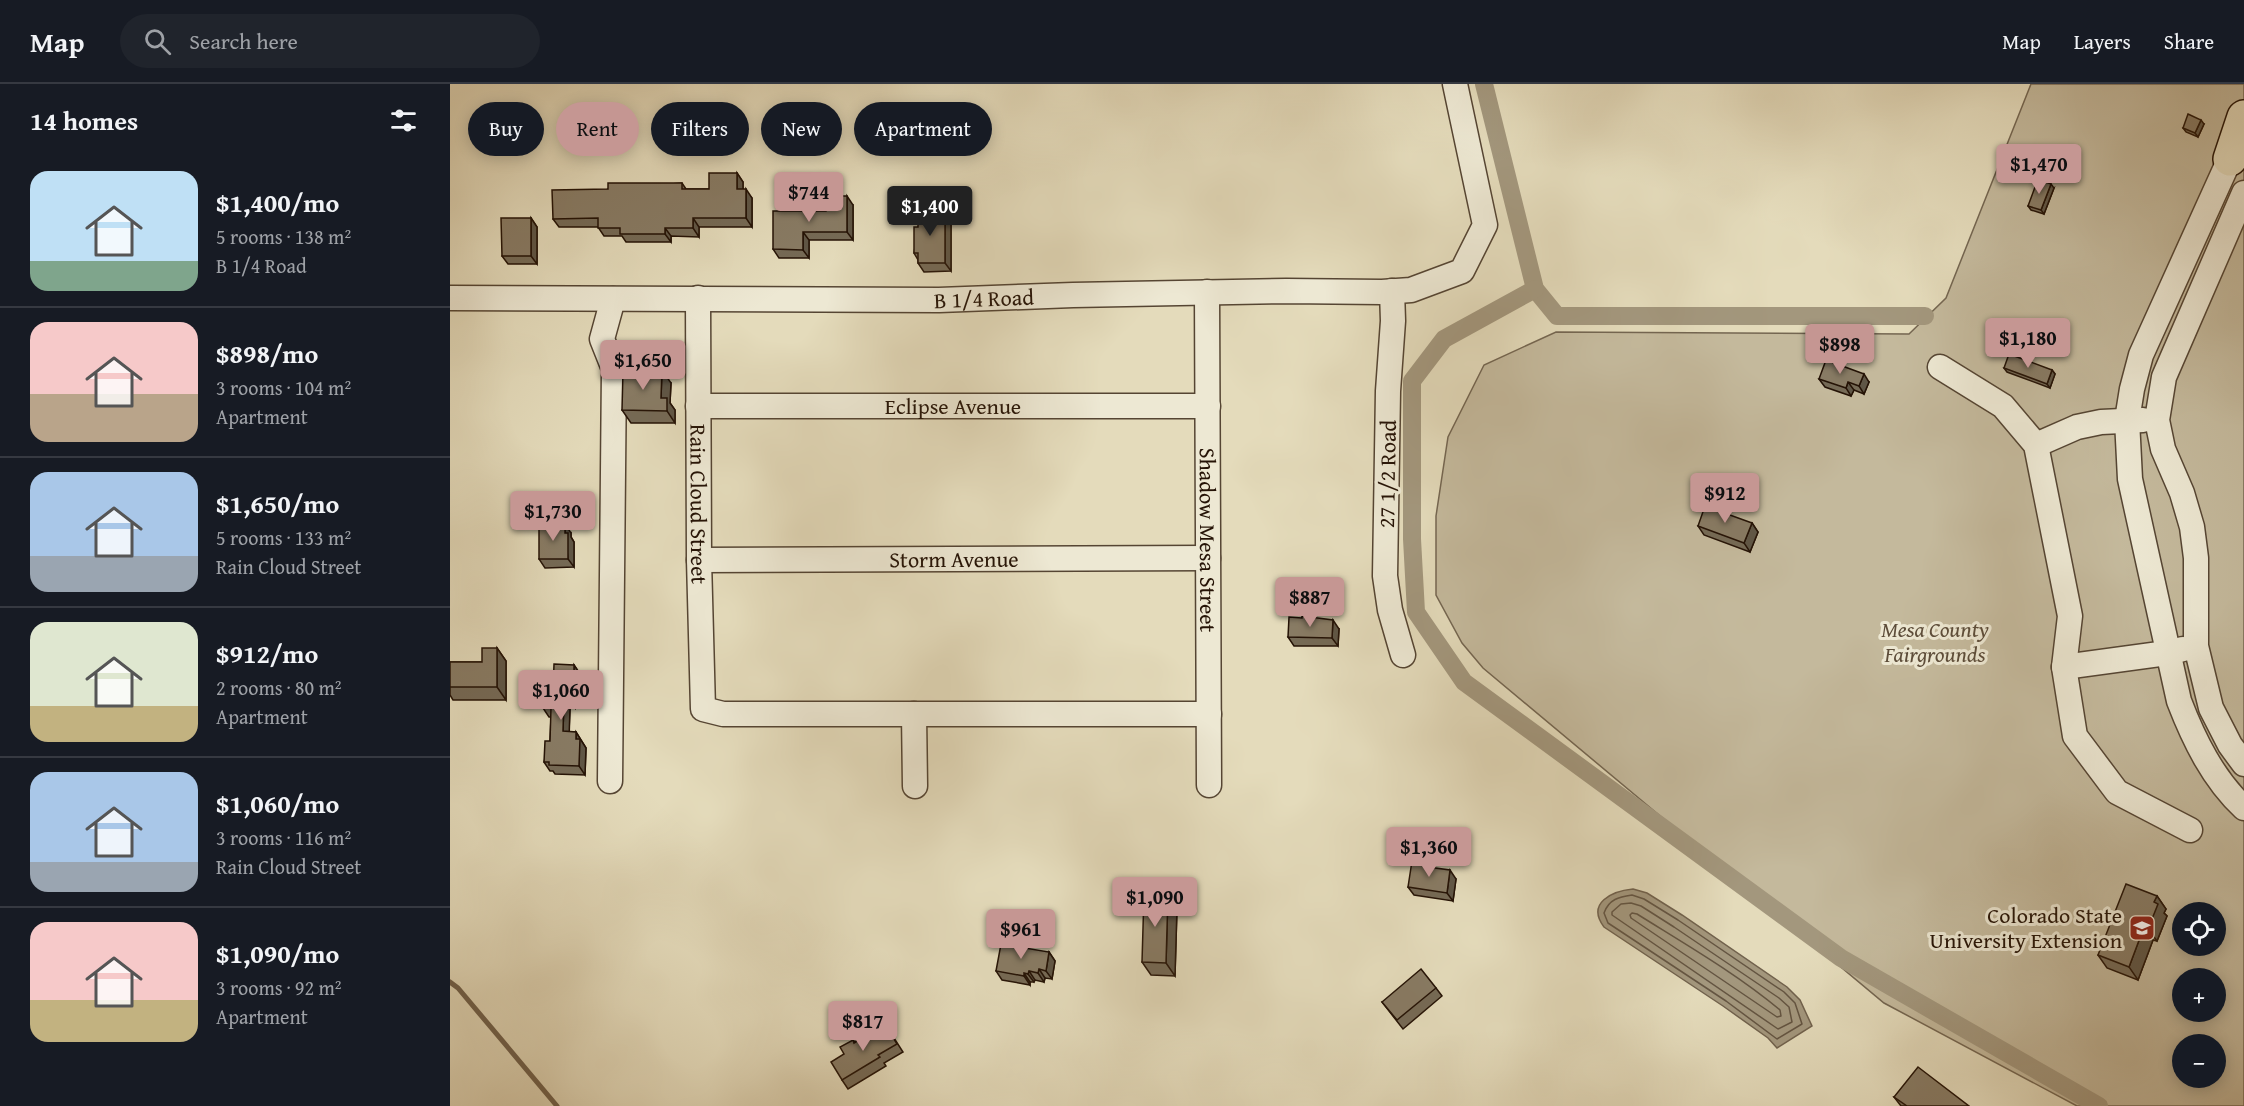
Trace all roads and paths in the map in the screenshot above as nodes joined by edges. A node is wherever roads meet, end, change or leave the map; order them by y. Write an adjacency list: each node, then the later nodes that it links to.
1 (1455, 84): 6 (street, B 1/4 Road)
2 (2244, 117): 4 (highway)
3 (2244, 129): 4 (street)
4 (2230, 159): 14 (street)
5 (2244, 193): 15 (street)
6 (1392, 291): 7 (street, B 1/4 Road); 21 (street, 27 1/2 Road)
7 (1207, 292): 9 (street, B 1/4 Road); 13 (street, Shadow Mesa Street)
8 (450, 298): 10 (street, B 1/4 Road)
9 (698, 298): 10 (street, B 1/4 Road); 12 (street, Rain Cloud Street)
10 (612, 299): 26 (street)
11 (1940, 367): 16 (street)
12 (698, 406): 13 (street, Eclipse Avenue); 18 (street, Rain Cloud Street)
13 (1208, 406): 17 (street, Shadow Mesa Street)
14 (2127, 420): 15 (street); 16 (street); 20 (street)
15 (2157, 420): 19 (street)
16 (2036, 445): 22 (street)
17 (1208, 558): 18 (street, Storm Avenue); 24 (street, Shadow Mesa Street)
18 (699, 560): 23 (street, Rain Cloud Street)
19 (2196, 646): 20 (street); 25 (street)
20 (2167, 653): 22 (street); 29 (street)
21 (1403, 655)
22 (2064, 667): 30 (street)
23 (914, 714): 24 (street); 28 (street)
24 (1209, 714): 27 (street, Shadow Mesa Street)
25 (2244, 764)
26 (610, 781)
27 (1209, 785)
28 (915, 786)
29 (2244, 808)
30 (2190, 830)

